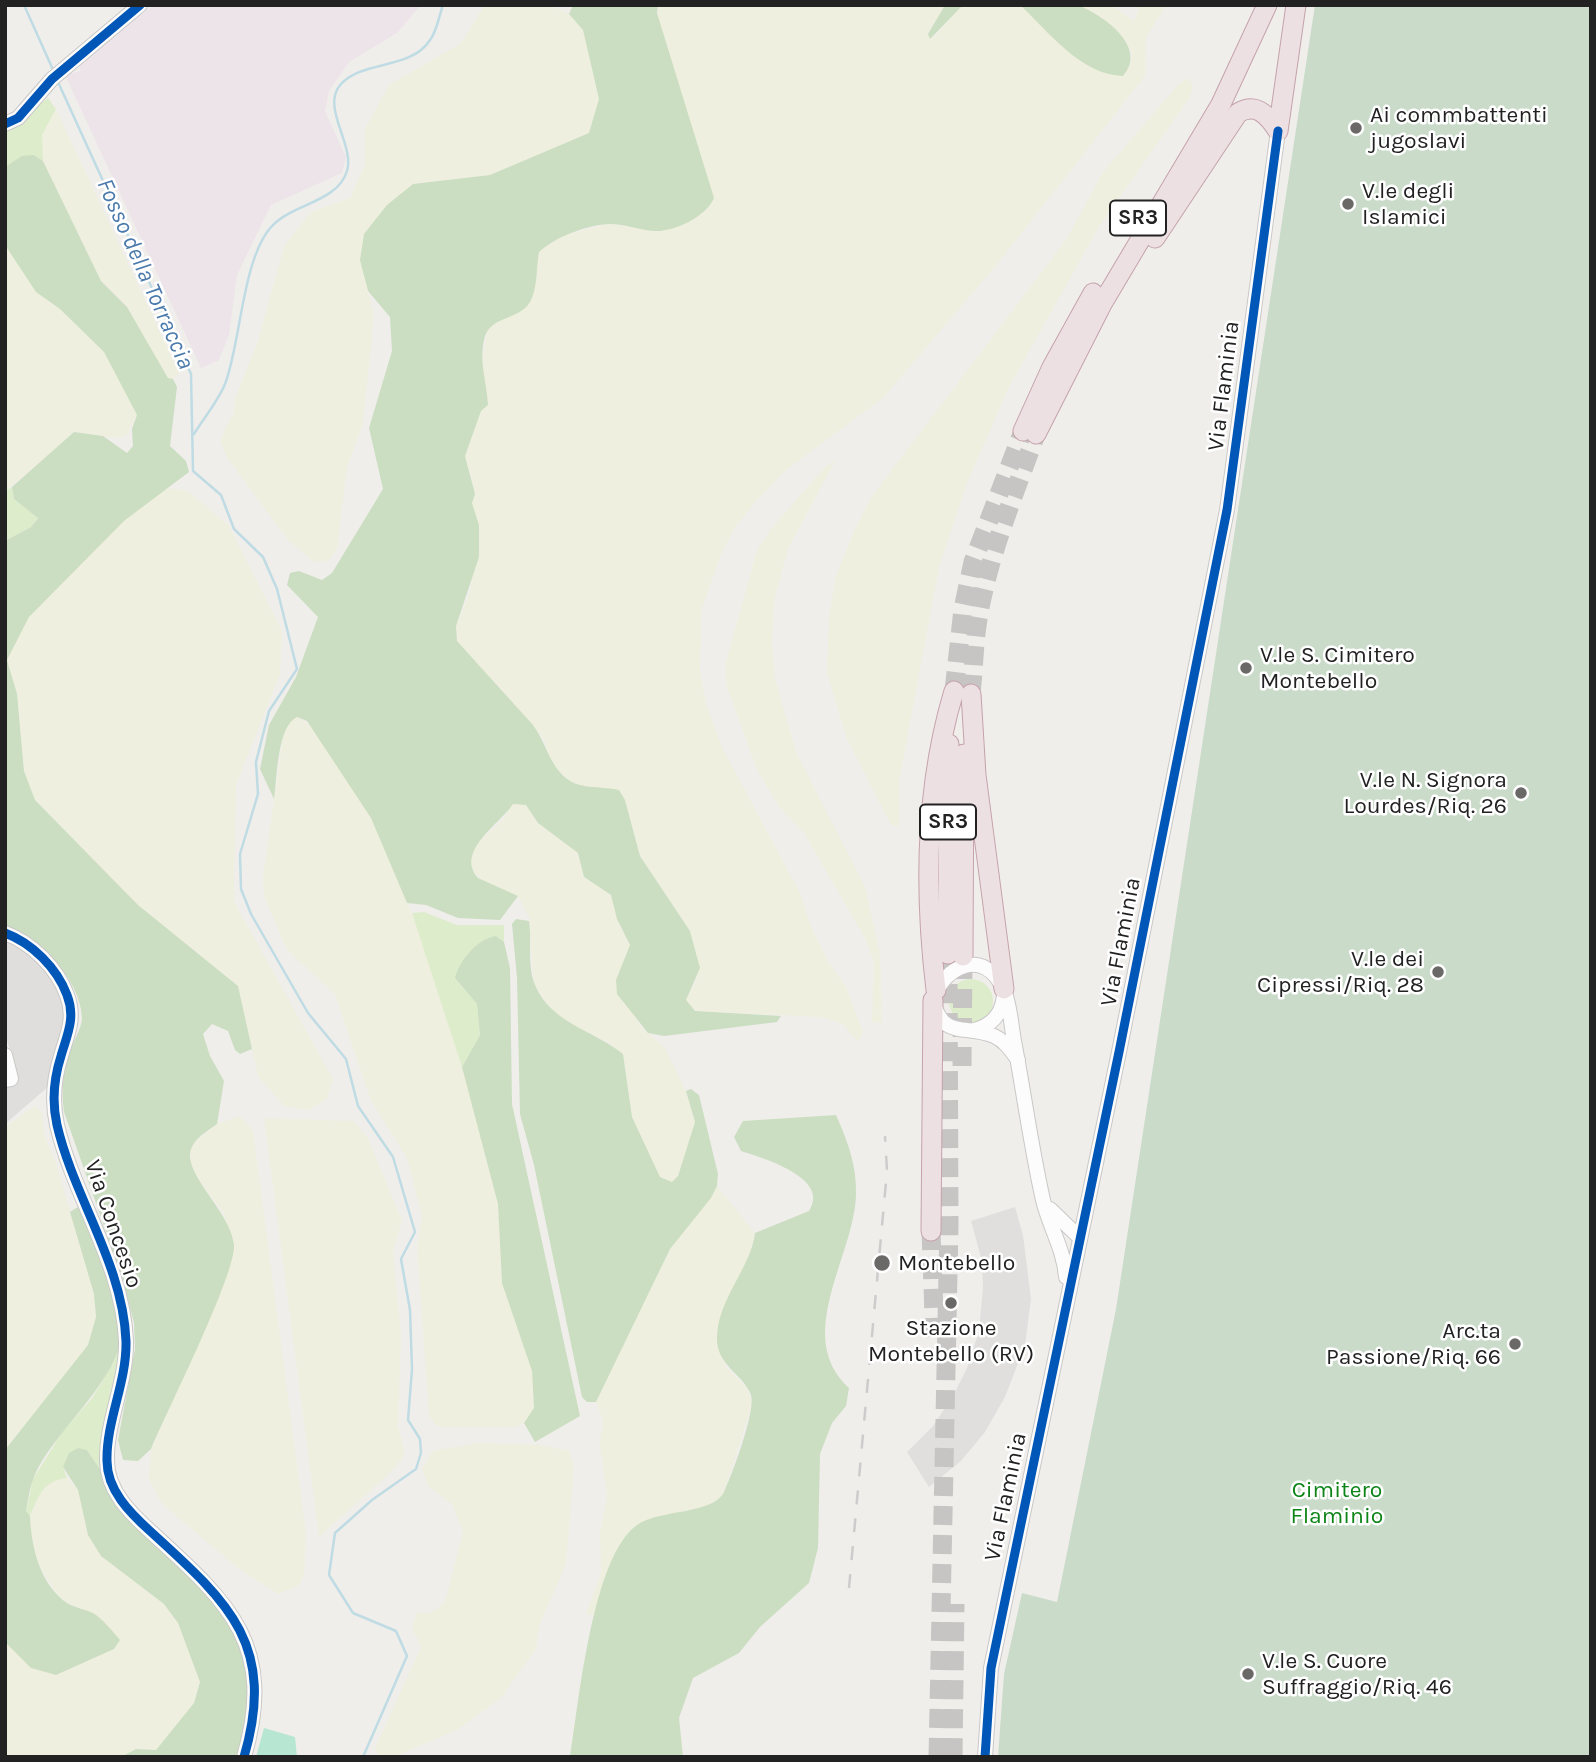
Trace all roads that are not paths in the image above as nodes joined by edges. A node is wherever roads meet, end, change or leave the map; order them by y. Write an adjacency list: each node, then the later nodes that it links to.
1 (140, 5): 5 (street)
2 (1254, 5): 7 (highway, SR3)
3 (1268, 5): 7 (highway, SR3)
4 (1296, 5): 6 (highway)
5 (5, 124)
6 (1278, 131): 7 (highway); 17 (street, Via Flaminia)
7 (1102, 304)
8 (962, 692): 10 (highway, SR3); 11 (highway); 12 (highway)
9 (5, 933): 22 (street, Via Concesio)
10 (956, 955)
11 (1004, 989): 12 (street); 13 (street); 15 (street)
12 (935, 995): 13 (street); 19 (highway)
13 (969, 1031): 15 (street)
14 (5, 1055): 16 (street)
15 (1018, 1060): 18 (street)
16 (5, 1080)
17 (1088, 1190): 18 (street); 20 (street, Via Flaminia)
18 (1055, 1223): 20 (street); 21 (street)
19 (931, 1231)
20 (1078, 1242): 21 (street, Via Flaminia)
21 (1069, 1288): 23 (street, Via Flaminia)
22 (244, 1757)
23 (985, 1757)

